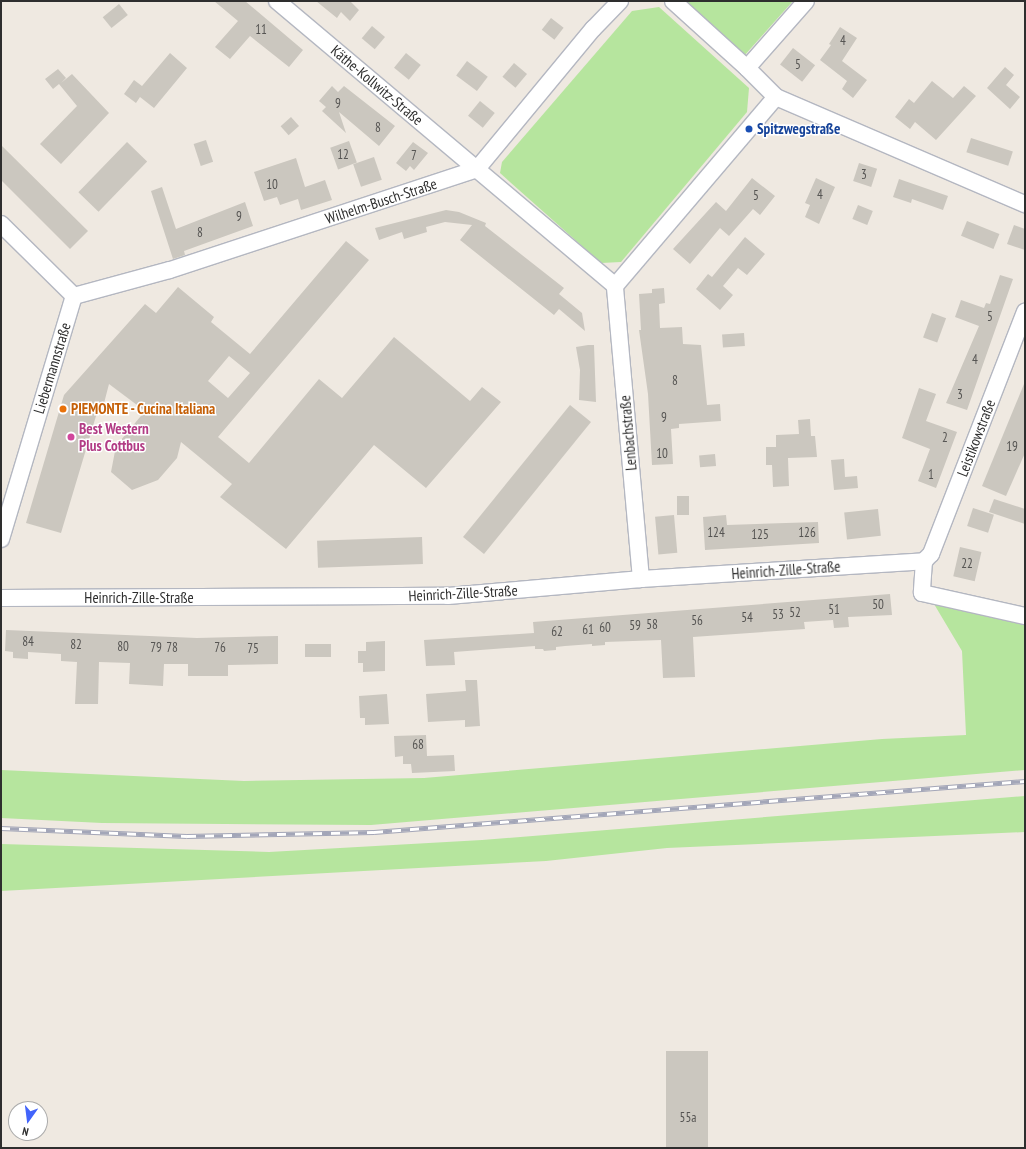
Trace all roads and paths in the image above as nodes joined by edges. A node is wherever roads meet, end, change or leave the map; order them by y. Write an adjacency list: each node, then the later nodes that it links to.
1 (277, 1): 7 (street, Käthe-Kollwitz-Straße)
2 (620, 1): 7 (street)
3 (673, 1): 5 (street)
4 (806, 1): 5 (street)
5 (747, 68): 6 (street)
6 (776, 97): 8 (street); 10 (street)
7 (477, 169): 10 (street); 11 (street, Wilhelm-Busch-Straße)
8 (1025, 204)
9 (1, 224): 11 (street)
10 (615, 286): 15 (street, Lenbachstraße)
11 (74, 296): 13 (street, Liebermannstraße)
12 (1025, 312): 14 (street, Leistikowstraße)
13 (1, 539)
14 (924, 561): 15 (street, Heinrich-Zille-Straße); 17 (street)
15 (641, 579): 16 (street, Heinrich-Zille-Straße)
16 (1, 598)
17 (1025, 616)

